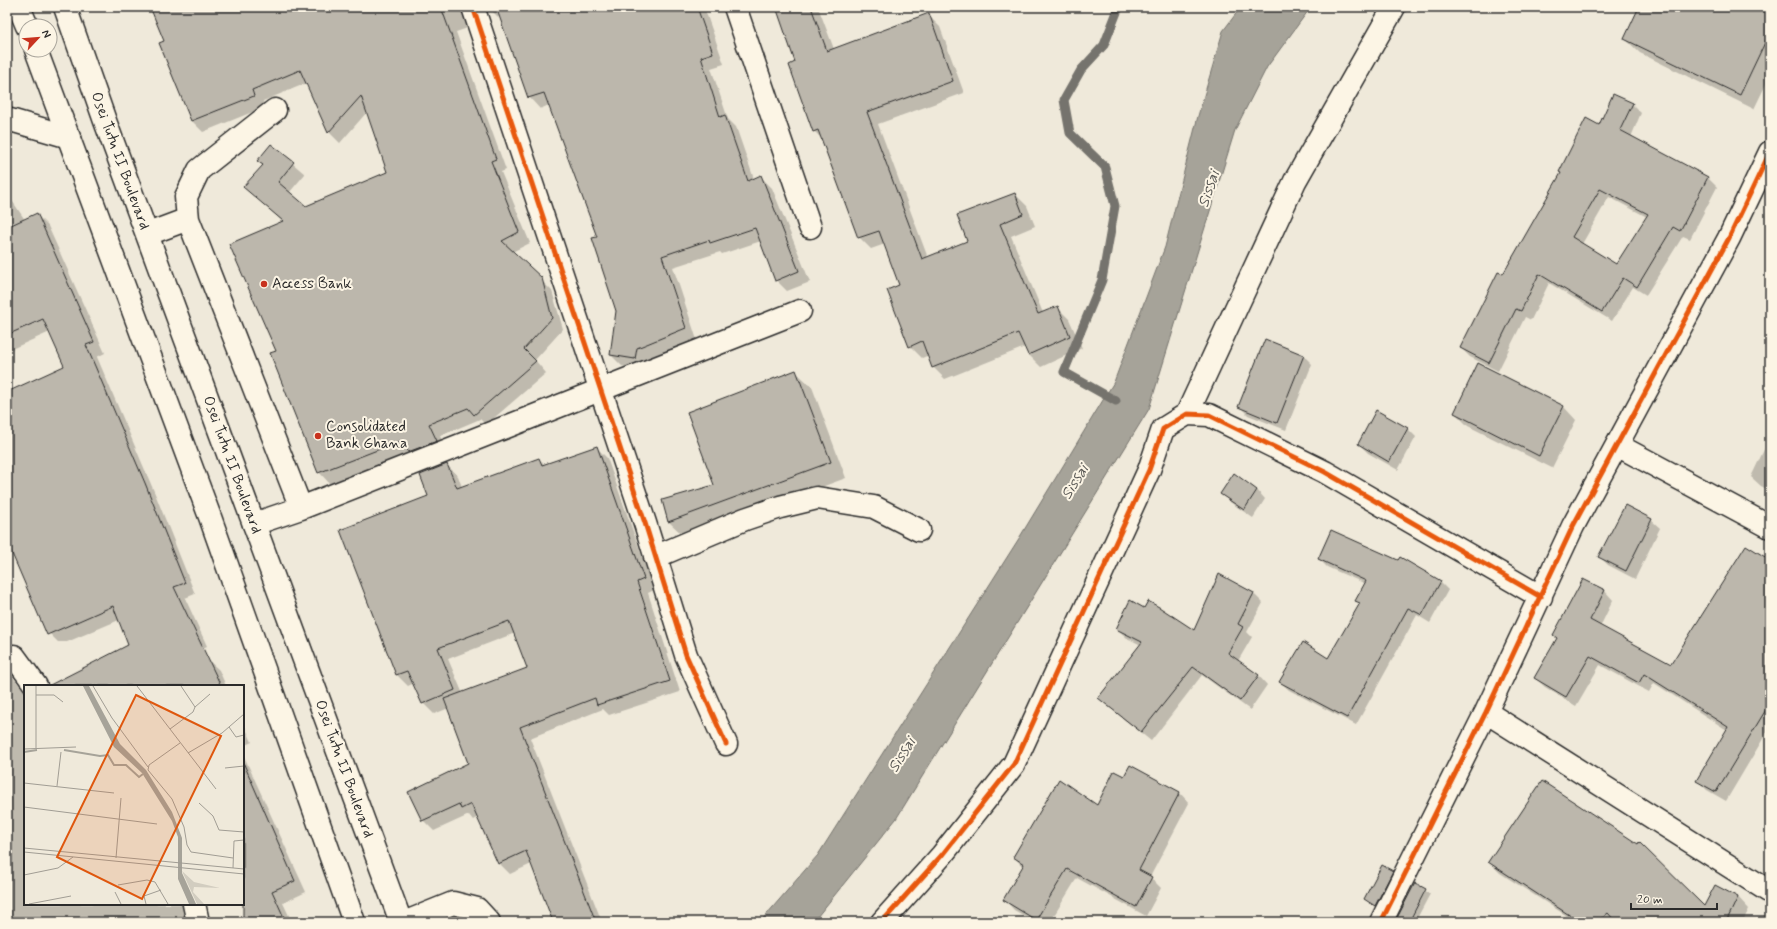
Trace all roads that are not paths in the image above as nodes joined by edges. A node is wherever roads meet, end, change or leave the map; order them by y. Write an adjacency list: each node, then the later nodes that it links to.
1 (19, 7): 6 (street)
2 (65, 7): 14 (street, Osei Tutu II Boulevard)
3 (473, 7): 16 (street)
4 (735, 7): 13 (street)
5 (1394, 7): 17 (street)
6 (24, 18)
7 (39, 58): 10 (street)
8 (276, 110): 12 (street)
9 (7, 119): 10 (street)
10 (69, 137): 32 (street)
11 (1770, 152): 18 (street)
12 (188, 219): 14 (street); 19 (street)
13 (810, 227)
14 (148, 234): 20 (street, Osei Tutu II Boulevard)
15 (800, 311): 16 (street)
16 (600, 389): 19 (street); 23 (street)
17 (1187, 414): 24 (street); 36 (street)
18 (1617, 446): 21 (street); 24 (street)
19 (301, 508): 20 (street)
20 (254, 524): 33 (street, Osei Tutu II Boulevard)
21 (1770, 527)
22 (919, 530): 23 (street)
23 (655, 557): 28 (street)
24 (1541, 597): 27 (street)
25 (14, 656): 26 (street)
26 (35, 685)
27 (1486, 712): 29 (street); 37 (street)
28 (726, 744)
29 (1770, 892)
30 (194, 905): 31 (street)
31 (198, 922)
32 (354, 922)
33 (401, 922)
34 (406, 922): 35 (street)
35 (489, 922)
36 (882, 922)
37 (1382, 922)

